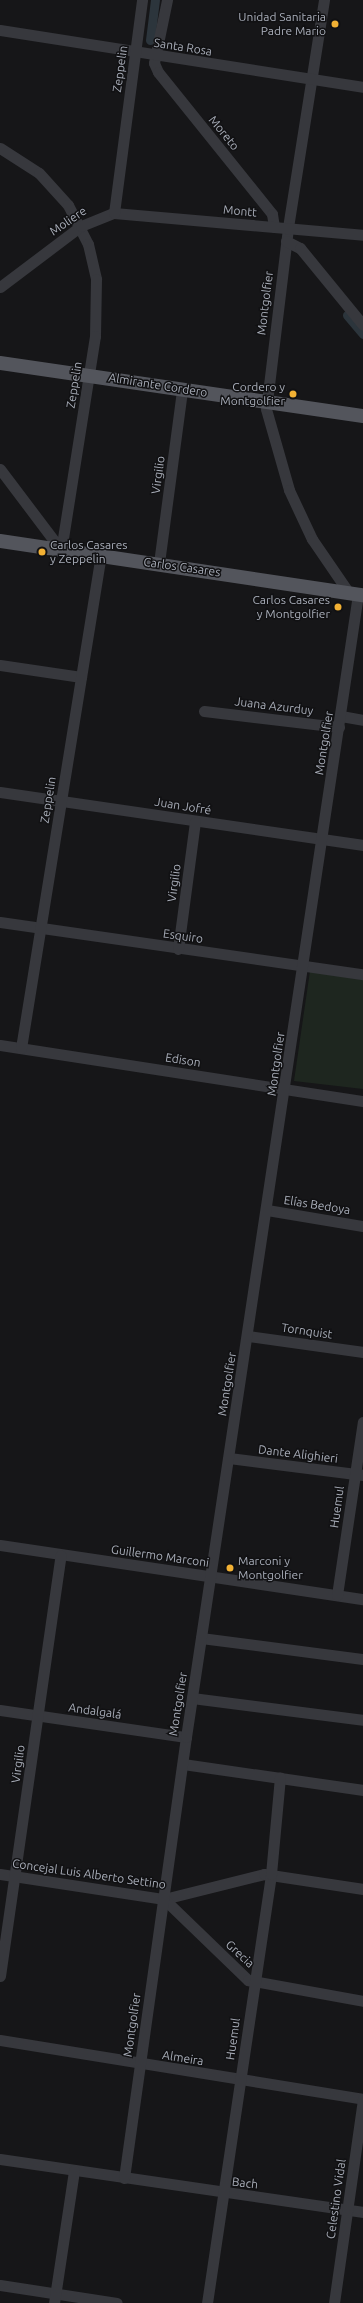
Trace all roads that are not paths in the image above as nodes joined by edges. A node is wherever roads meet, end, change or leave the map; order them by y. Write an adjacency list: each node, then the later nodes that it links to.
1 (142, 0): 5 (street, Zeppelin)
2 (167, 0): 6 (street)
3 (324, 0): 7 (street, Montgolfier)
4 (0, 30): 5 (street, Santa Rosa)
5 (136, 52): 6 (street, Santa Rosa); 10 (street, Zeppelin)
6 (156, 56): 7 (street, Santa Rosa); 12 (street, Moreto)
7 (312, 80): 8 (street, Santa Rosa); 13 (street, Montgolfier)
8 (363, 87)
9 (0, 148): 11 (street)
10 (114, 213): 11 (street, Moliere); 12 (street, Montt)
11 (81, 226): 16 (street, Moliere); 19 (street, Zeppelin)
12 (274, 227): 13 (street, Montt)
13 (288, 228): 14 (street, Montt); 15 (street, Montgolfier)
14 (363, 235)
15 (286, 241): 17 (street); 21 (street, Montgolfier)
16 (0, 287)
17 (363, 325)
18 (0, 363): 19 (main road, Almirante Cordero)
19 (88, 375): 20 (main road, Almirante Cordero); 25 (street, Zeppelin)
20 (182, 390): 21 (main road, Almirante Cordero); 27 (street, Virgilio)
21 (266, 402): 22 (main road, Almirante Cordero); 28 (street, Montgolfier)
22 (363, 416)
23 (0, 469): 25 (street)
24 (0, 541): 25 (main road, Carlos Casares)
25 (60, 550): 26 (main road, Carlos Casares)
26 (101, 556): 27 (main road, Carlos Casares); 30 (street, Zeppelin)
27 (159, 563): 28 (main road, Carlos Casares)
28 (357, 594): 33 (street, Montgolfier)
29 (0, 665): 30 (street)
30 (81, 677): 35 (street, Zeppelin)
31 (204, 711): 33 (street, Juana Azurduy)
32 (363, 720): 33 (street, Juana Azurduy)
33 (340, 722): 37 (street, Montgolfier)
34 (0, 792): 35 (street, Juan Jofré)
35 (62, 801): 36 (street, Juan Jofré); 40 (street, Zeppelin)
36 (195, 822): 37 (street, Juan Jofré); 41 (street, Virgilio)
37 (322, 839): 38 (street, Juan Jofré); 42 (street, Montgolfier)
38 (363, 845)
39 (0, 922): 40 (street, Esquiro)
40 (40, 929): 41 (street, Esquiro); 45 (street, Zeppelin)
41 (178, 949): 42 (street, Esquiro)
42 (303, 966): 43 (street, Esquiro); 46 (street, Montgolfier)
43 (363, 974)
44 (0, 1045): 45 (street, Edison)
45 (21, 1048): 46 (street, Edison)
46 (285, 1088): 47 (street, Edison); 48 (street, Montgolfier)
47 (363, 1101)
48 (267, 1210): 49 (street, Elías Bedoya); 50 (street, Montgolfier)
49 (363, 1226)
50 (248, 1336): 51 (street, Tornquist); 53 (street, Montgolfier)
51 (363, 1352)
52 (363, 1422): 54 (street, Huemul)
53 (229, 1458): 54 (street, Dante Alighieri); 57 (street, Montgolfier)
54 (359, 1475): 58 (street, Huemul)
55 (0, 1545): 56 (street, Guillermo Marconi)
56 (61, 1555): 57 (street, Guillermo Marconi); 64 (street, Virgilio)
57 (210, 1576): 58 (street, Guillermo Marconi); 60 (street, Montgolfier)
58 (337, 1595): 59 (street, Guillermo Marconi)
59 (363, 1599)
60 (201, 1638): 61 (street); 62 (street, Montgolfier)
61 (363, 1659)
62 (192, 1698): 65 (street); 66 (street, Montgolfier)
63 (0, 1710): 64 (street, Andalgalá)
64 (38, 1716): 66 (street, Andalgalá); 72 (street, Virgilio)
65 (363, 1720)
66 (186, 1737): 67 (street, Montgolfier)
67 (183, 1764): 68 (street); 74 (street, Montgolfier)
68 (280, 1777): 69 (street); 71 (street, Huemul)
69 (363, 1790)
70 (0, 1874): 72 (street, Concejal Luis Alberto Settino)
71 (271, 1874): 73 (street, Concejal Luis Alberto Settino); 74 (street, Concejal Luis Alberto Settino); 76 (street, Huemul)
72 (14, 1876): 74 (street, Concejal Luis Alberto Settino); 75 (street, Virgilio)
73 (363, 1889)
74 (164, 1899): 76 (street, Grecia); 79 (street, Montgolfier)
75 (0, 1976)
76 (254, 1983): 77 (street, Grecia); 80 (street, Huemul)
77 (363, 2001)
78 (0, 2040): 79 (street, Almeira)
79 (140, 2064): 80 (street, Almeira); 84 (street, Montgolfier)
80 (240, 2081): 81 (street, Almeira); 85 (street, Huemul)
81 (363, 2099): 86 (street, Celestino Vidal)
82 (0, 2159): 83 (street, Bach)
83 (74, 2171): 84 (street, Bach); 89 (street)
84 (124, 2178): 85 (street, Bach)
85 (223, 2193): 86 (street, Bach); 91 (street, Huemul)
86 (347, 2210): 87 (street, Bach); 92 (street, Celestino Vidal)
87 (363, 2212)
88 (0, 2285): 89 (street)
89 (55, 2298): 90 (street)
90 (117, 2303)
91 (207, 2303)
92 (334, 2303)

